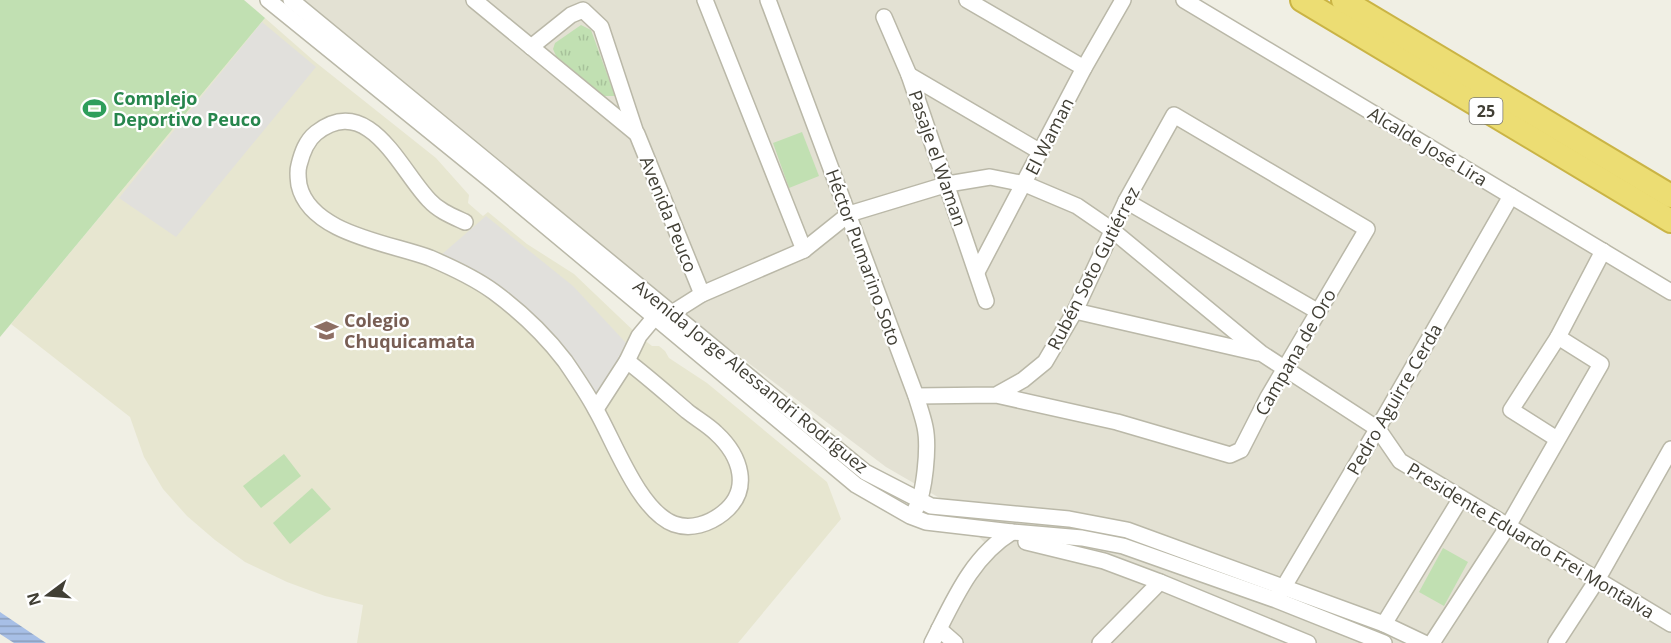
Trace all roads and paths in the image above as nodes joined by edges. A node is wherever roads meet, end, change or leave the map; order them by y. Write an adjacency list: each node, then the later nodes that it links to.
1 (268, 0): 12 (street, Avenida Jorge Alessandri Rodríguez)
2 (291, 0): 12 (street, Avenida Jorge Alessandri Rodríguez)
3 (474, 0): 13 (street, Avenida Peuco)
4 (705, 0): 29 (street)
5 (768, 0): 25 (street, Héctor Pumarino Soto)
6 (967, 0): 14 (street)
7 (1123, 0): 14 (street, El Waman)
8 (1184, 0): 22 (street, Alcalde José Lira)
9 (1302, 0): 26 (highway, 25)
10 (1343, 0): 23 (highway, 25)
11 (884, 17): 15 (street, Pasaje el Waman)
12 (302, 19): 19 (street, Avenida Jorge Alessandri Rodríguez)
13 (531, 47): 17 (street, Avenida Peuco); 17 (street, Avenida Peuco)
14 (1084, 68): 18 (street, El Waman)
15 (909, 75): 18 (street); 20 (street, Pasaje el Waman)
16 (1174, 115): 24 (street, Rubén Soto Gutiérrez); 36 (street, Campana de Oro)
17 (637, 135): 33 (street, Avenida Peuco)
18 (1039, 151): 21 (street, El Waman)
19 (498, 178): 37 (street, Avenida Jorge Alessandri Rodríguez); 38 (street, Avenida Jorge Alessandri Rodríguez)
20 (948, 184): 21 (street, Presidente Eduardo Frei Montalva); 25 (street, Presidente Eduardo Frei Montalva); 31 (street, Pasaje el Waman)
21 (1025, 184): 28 (street, Presidente Eduardo Frei Montalva); 31 (street, El Waman)
22 (1510, 196): 30 (street, Alcalde José Lira); 46 (street, Pedro Aguirre Cerda)
23 (1671, 196)
24 (1126, 201): 28 (street, Rubén Soto Gutiérrez); 36 (street)
25 (849, 214): 29 (street, Presidente Eduardo Frei Montalva); 44 (street, Héctor Pumarino Soto)
26 (1671, 221)
27 (465, 222): 45 (street)
28 (1112, 230): 35 (street, Rubén Soto Gutiérrez); 40 (street, Presidente Eduardo Frei Montalva)
29 (804, 250): 33 (street, Presidente Eduardo Frei Montalva)
30 (1603, 251): 32 (street, Alcalde José Lira); 39 (street)
31 (977, 272): 34 (street, Pasaje el Waman)
32 (1671, 292)
33 (702, 294): 37 (street, Presidente Eduardo Frei Montalva)
34 (986, 301)
35 (1075, 311): 40 (street); 43 (street, Rubén Soto Gutiérrez)
36 (1317, 311): 42 (street, Campana de Oro)
37 (672, 313): 38 (street, Presidente Eduardo Frei Montalva); 50 (street, Avenida Jorge Alessandri Rodríguez)
38 (654, 318): 41 (street); 51 (street, Avenida Jorge Alessandri Rodríguez)
39 (1557, 337): 47 (street); 47 (street)
40 (1261, 353): 42 (street, Presidente Eduardo Frei Montalva)
41 (627, 361): 45 (street); 45 (street)
42 (1285, 370): 43 (street, Campana de Oro); 46 (street, Presidente Eduardo Frei Montalva)
43 (996, 395): 44 (street, Rubén Soto Gutiérrez)
44 (916, 396): 50 (street, Héctor Pumarino Soto)
45 (596, 409)
46 (1378, 429): 49 (street, Presidente Eduardo Frei Montalva); 56 (street, Pedro Aguirre Cerda)
47 (1557, 439): 52 (street)
48 (1671, 449): 54 (street)
49 (1461, 498): 52 (street, Presidente Eduardo Frei Montalva); 57 (street)
50 (920, 501): 51 (street, Héctor Pumarino Soto); 56 (street, Avenida Jorge Alessandri Rodríguez)
51 (910, 516): 53 (street, Avenida Jorge Alessandri Rodríguez)
52 (1508, 526): 54 (street, Presidente Eduardo Frei Montalva); 65 (street)
53 (1006, 536): 55 (street); 56 (street, Avenida Jorge Alessandri Rodríguez); 59 (street)
54 (1597, 580): 58 (street, Presidente Eduardo Frei Montalva); 66 (street)
55 (1160, 582): 61 (street); 62 (street)
56 (1280, 594): 57 (street, Avenida Jorge Alessandri Rodríguez); 63 (street, Avenida Jorge Alessandri Rodríguez)
57 (1384, 624): 64 (street, Avenida Jorge Alessandri Rodríguez)
58 (1671, 624)
59 (936, 636): 60 (street)
60 (955, 643)
61 (1100, 643)
62 (1308, 643)
63 (1384, 643)
64 (1424, 643)
65 (1432, 643)
66 (1556, 643)

